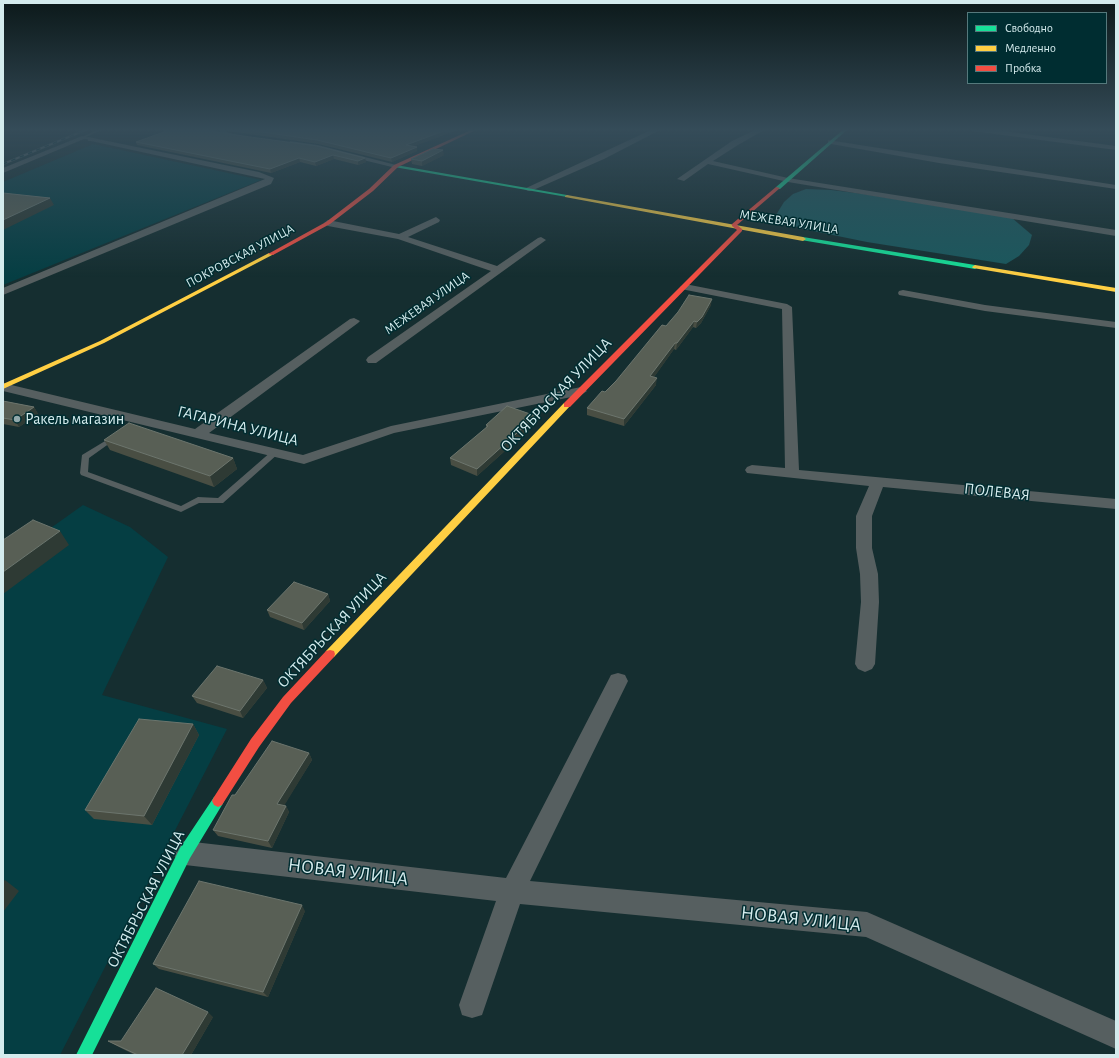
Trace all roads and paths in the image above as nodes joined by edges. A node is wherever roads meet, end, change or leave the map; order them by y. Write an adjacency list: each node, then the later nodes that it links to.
1 (270, 178): 19 (street)
2 (383, 178): 11 (street, ПОКРОВСКАЯ УЛИЦА)
3 (467, 178): 9 (street, МЕЖЕВАЯ УЛИЦА)
4 (553, 178): 9 (street)
5 (781, 178): 7 (street)
6 (1057, 178): 8 (street)
7 (788, 180): 12 (street, ОКТЯБРЬСКАЯ УЛИЦА); 13 (street)
8 (1116, 187)
9 (528, 189): 12 (street, МЕЖЕВАЯ УЛИЦА)
10 (436, 220): 14 (street)
11 (328, 222): 14 (street, МЕЖЕВАЯ УЛИЦА); 24 (street, ПОКРОВСКАЯ УЛИЦА)
12 (737, 228): 17 (street, ОКТЯБРЬСКАЯ УЛИЦА); 18 (street, МЕЖЕВАЯ УЛИЦА)
13 (1116, 233)
14 (400, 237): 16 (street, МЕЖЕВАЯ УЛИЦА)
15 (541, 240): 16 (street, МЕЖЕВАЯ УЛИЦА)
16 (498, 270): 23 (street, МЕЖЕВАЯ УЛИЦА)
17 (684, 287): 25 (street, ОКТЯБРЬСКАЯ УЛИЦА); 30 (street)
18 (1116, 290)
19 (3, 292)
20 (903, 293): 22 (street)
21 (354, 321): 27 (street)
22 (1116, 325)
23 (372, 360)
24 (3, 387): 26 (street, ГАГАРИНА УЛИЦА)
25 (581, 391): 28 (street, ГАГАРИНА УЛИЦА); 35 (street, ОКТЯБРЬСКАЯ УЛИЦА)
26 (141, 420): 27 (street, ГАГАРИНА УЛИЦА); 28 (lane)
27 (198, 434): 28 (street, ГАГАРИНА УЛИЦА)
28 (275, 453)
29 (752, 470): 30 (street, ПОЛЕВАЯ)
30 (792, 474): 31 (street, ПОЛЕВАЯ)
31 (878, 480): 32 (street, ПОЛЕВАЯ); 33 (street)
32 (1116, 504)
33 (865, 664)
34 (618, 681): 36 (street)
35 (185, 853): 36 (street, НОВАЯ УЛИЦА); 39 (street, ОКТЯБРЬСКАЯ УЛИЦА)
36 (512, 891): 37 (street); 38 (street, НОВАЯ УЛИЦА)
37 (472, 1005)
38 (1116, 1035)
39 (84, 1055)

